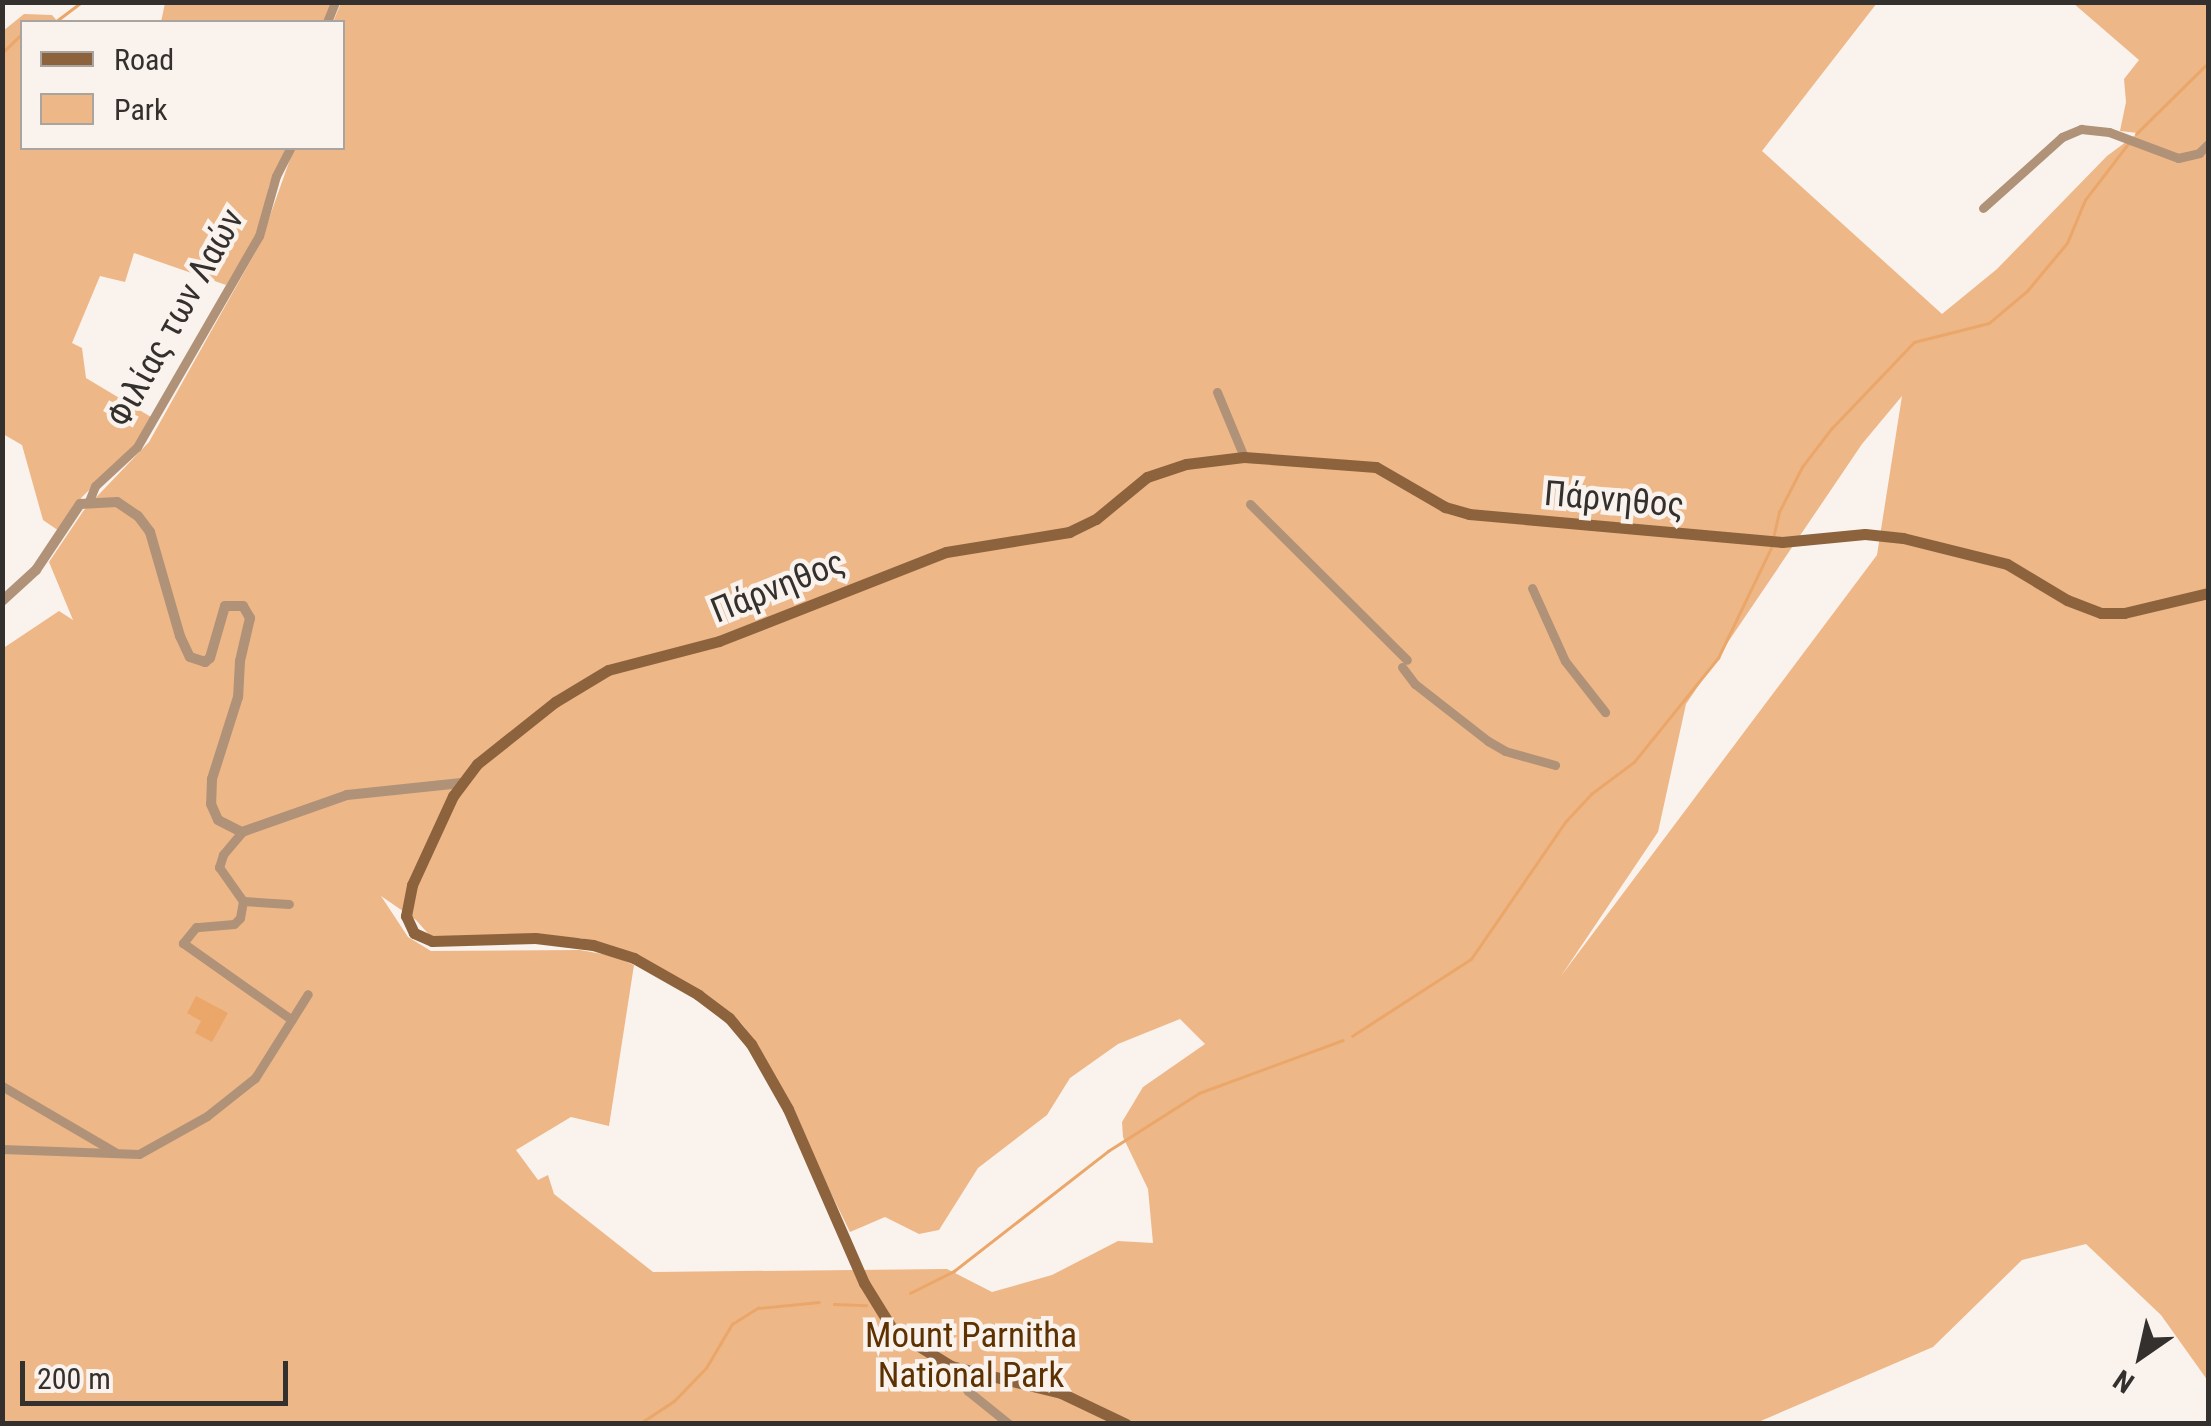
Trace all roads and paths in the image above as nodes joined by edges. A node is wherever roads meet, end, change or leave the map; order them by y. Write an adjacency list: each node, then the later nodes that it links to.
1 (2208, 144): 3 (street)
2 (289, 150): 6 (street, Φιλίας των Λαών)
3 (1982, 208)
4 (1218, 392): 5 (street)
5 (1244, 457): 9 (main road, Πάρνηθος); 13 (main road, Πάρνηθος)
6 (90, 502): 10 (street); 14 (street)
7 (1250, 504): 12 (street)
8 (1532, 588): 11 (street)
9 (2208, 593)
10 (2, 601)
11 (1605, 712)
12 (1555, 765)
13 (461, 783): 14 (street); 22 (main road, Πάρνηθος)
14 (242, 832): 15 (street)
15 (244, 901): 16 (street); 18 (street)
16 (289, 904)
17 (308, 994): 18 (street)
18 (292, 1020): 21 (street)
19 (2, 1086): 21 (street)
20 (2, 1149): 21 (street)
21 (117, 1154)
22 (951, 1366): 23 (street); 24 (main road, Πάρνηθος)
23 (1008, 1424)
24 (1126, 1424)

